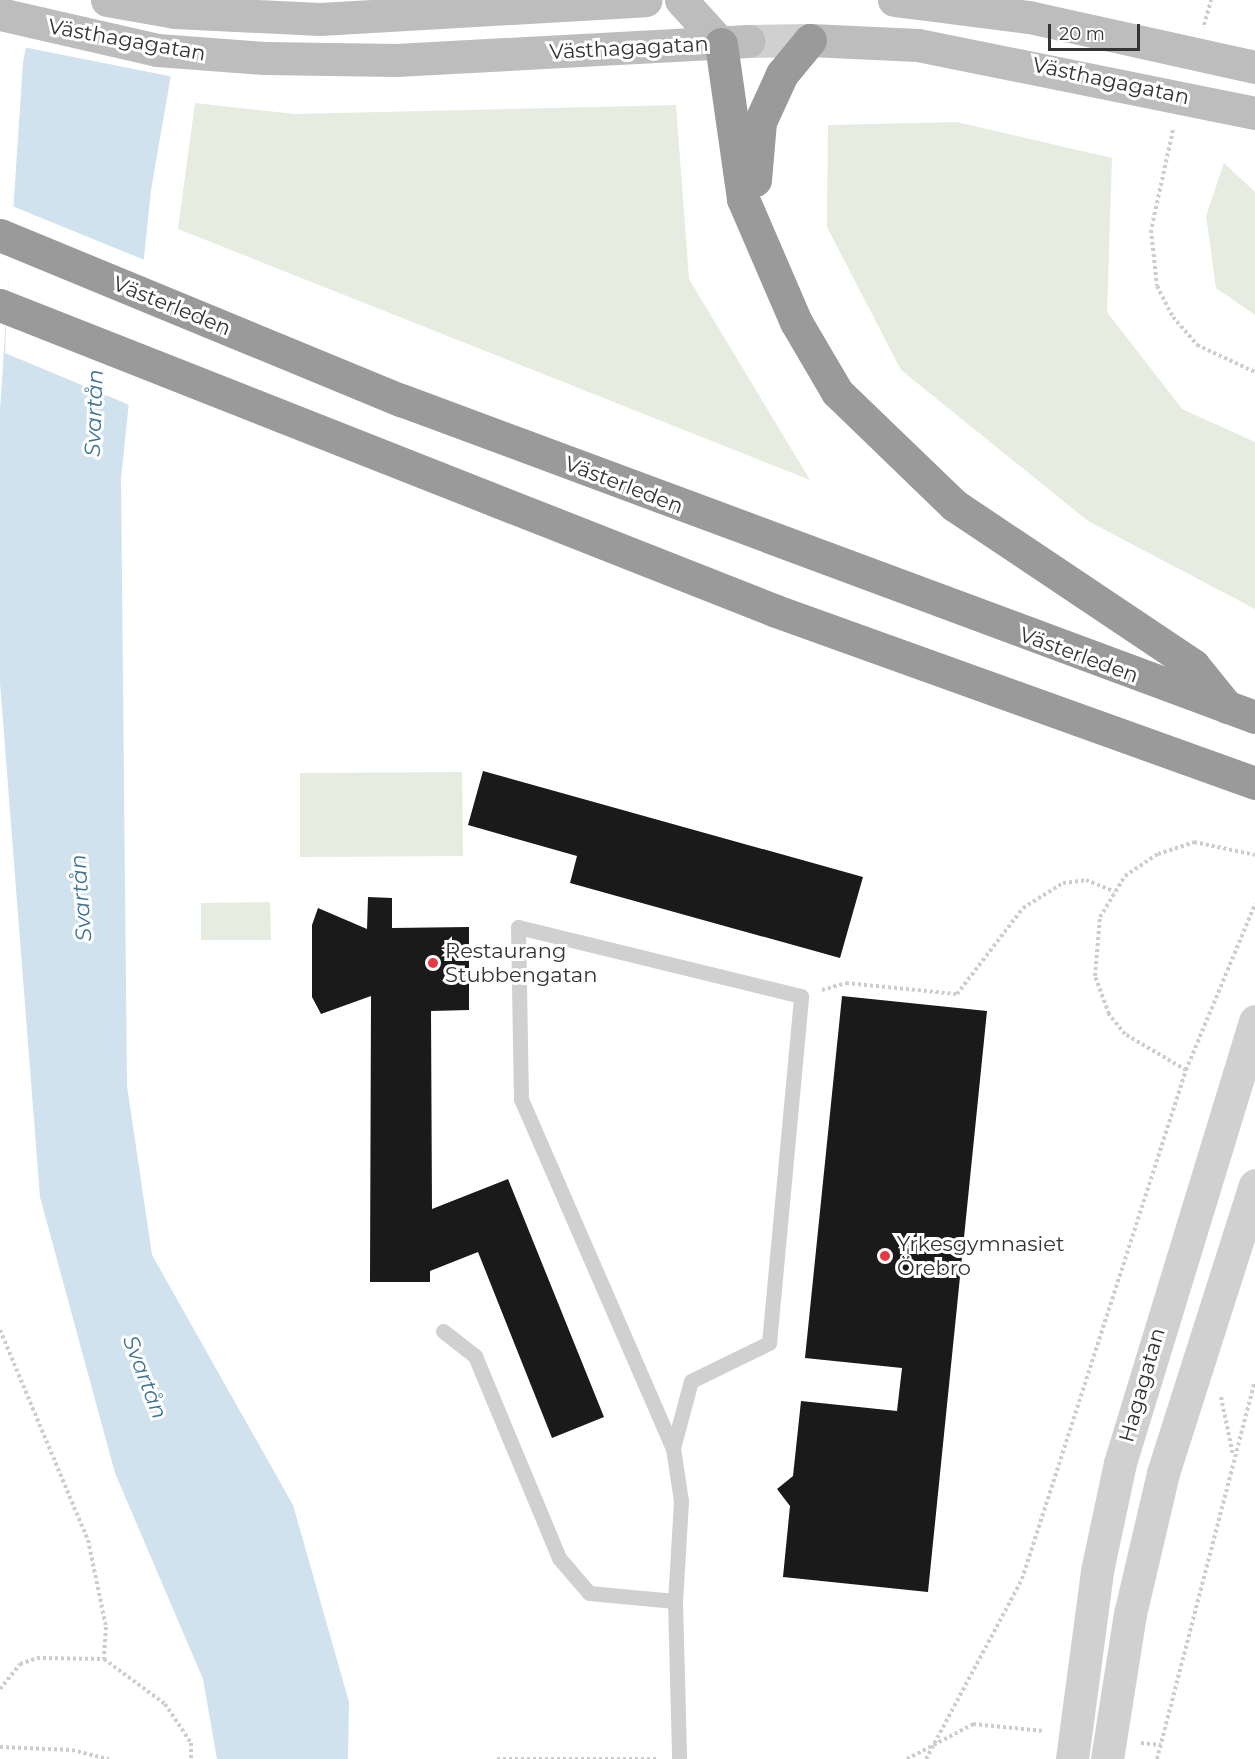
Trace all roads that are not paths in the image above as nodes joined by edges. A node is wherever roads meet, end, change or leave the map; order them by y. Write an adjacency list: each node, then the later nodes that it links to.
1 (107, 0): 2 (main road, Västhagagatan)
2 (645, 0)
3 (681, 0): 7 (main road)
4 (894, 0): 8 (main road)
5 (3, 15): 7 (main road, Västhagagatan)
6 (810, 40): 7 (street, Västhagagatan); 9 (main road, Västhagagatan); 10 (highway)
7 (734, 42): 10 (highway)
8 (1255, 67)
9 (1255, 113)
10 (755, 221): 13 (highway)
11 (0, 235): 13 (highway, Västerleden)
12 (0, 305): 14 (highway)
13 (1242, 713)
14 (1255, 783)
15 (1255, 1021): 21 (street, Hagagatan)
16 (1255, 1185): 22 (street)
17 (443, 1331): 19 (lane)
18 (673, 1448): 18 (lane); 19 (lane)
19 (675, 1601): 20 (lane)
20 (679, 1759)
21 (1071, 1759)
22 (1107, 1759)

